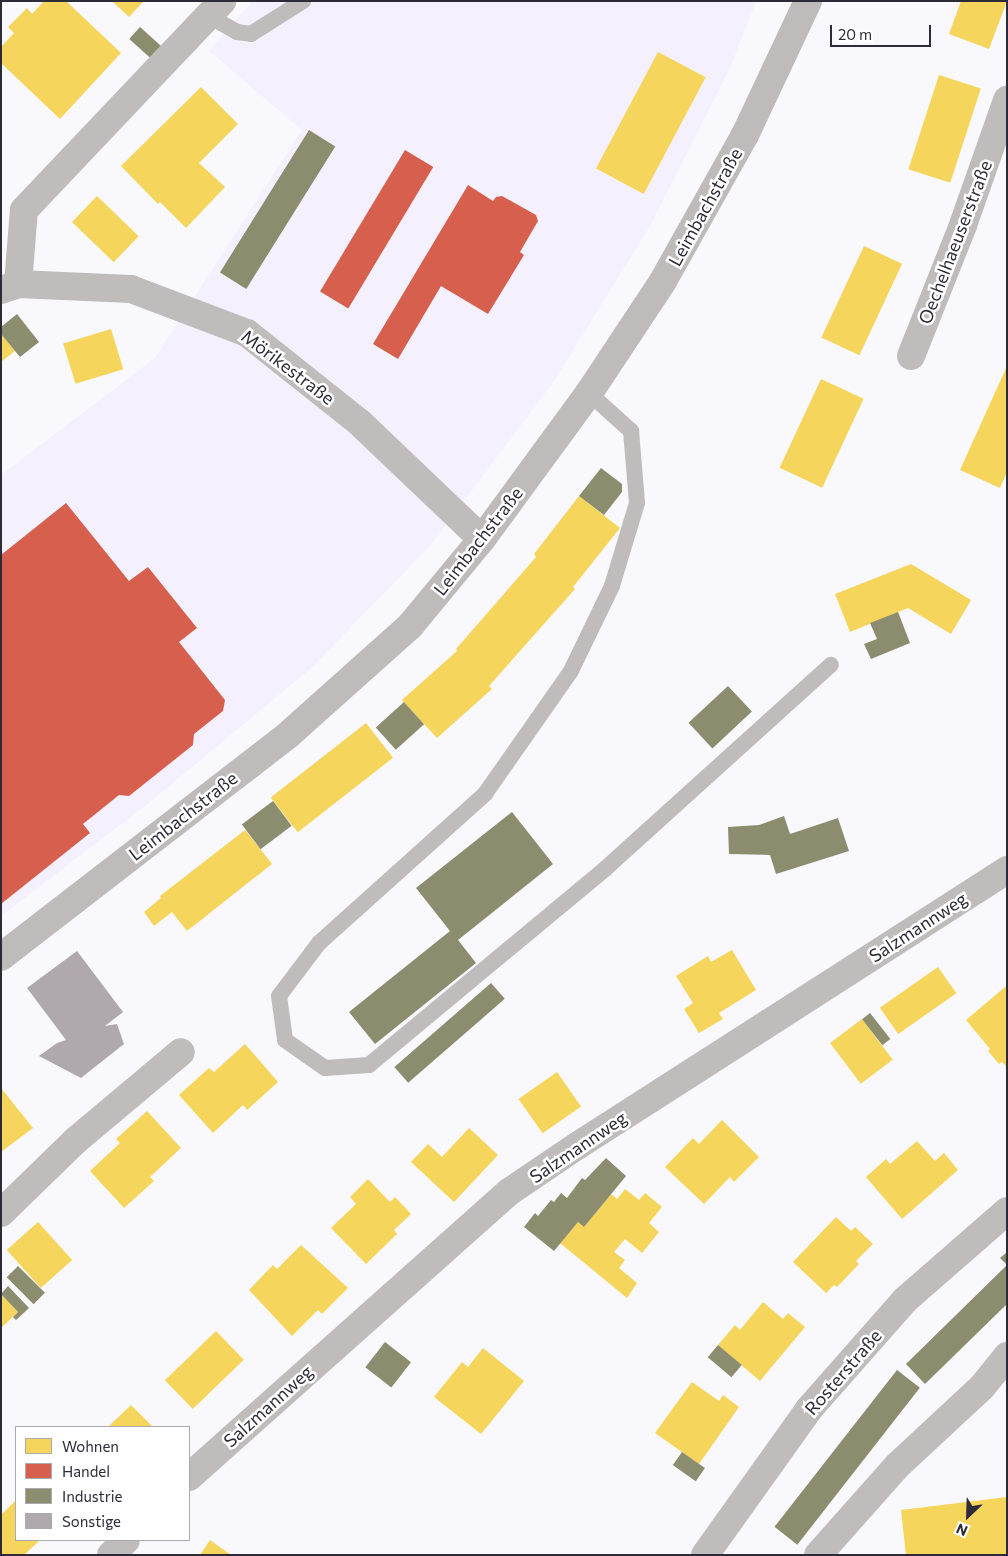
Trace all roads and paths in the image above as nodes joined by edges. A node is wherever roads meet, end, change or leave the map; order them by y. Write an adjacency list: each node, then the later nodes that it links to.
1 (303, 1): 3 (lane)
2 (808, 1): 7 (main road, Leimbachstraße)
3 (216, 7): 5 (street, Mörikestraße)
4 (1007, 100): 6 (street, Oechelhaeuserstraße)
5 (10, 287): 8 (street, Mörikestraße)
6 (911, 356)
7 (589, 394): 8 (main road, Leimbachstraße); 9 (lane)
8 (482, 539): 11 (main road, Leimbachstraße)
9 (831, 665)
10 (1007, 870): 16 (street, Salzmannweg)
11 (1, 957)
12 (181, 1052): 14 (street)
13 (1007, 1211): 19 (street, Rosterstraße)
14 (1, 1213)
15 (1007, 1356): 20 (street)
16 (190, 1476)
17 (125, 1541): 18 (street)
18 (111, 1555)
19 (705, 1555)
20 (818, 1555)

